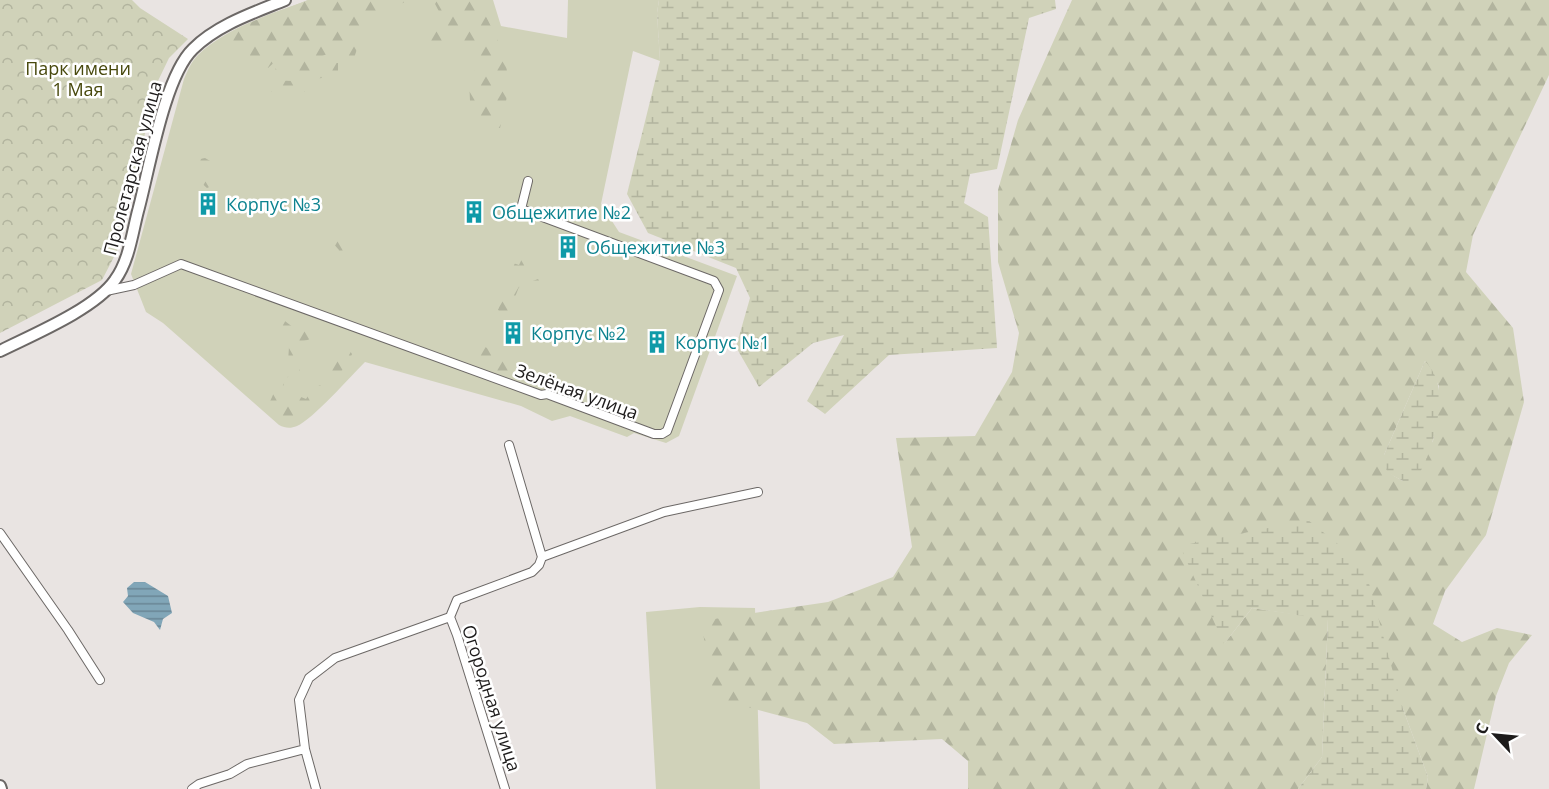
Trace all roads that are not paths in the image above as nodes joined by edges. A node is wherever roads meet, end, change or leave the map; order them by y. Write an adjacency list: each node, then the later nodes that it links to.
1 (285, 0): 2 (street, Пролетарская улица)
2 (260, 4): 4 (street, Пролетарская улица)
3 (528, 181): 4 (street, Зелёная улица)
4 (106, 291): 5 (street, Пролетарская улица)
5 (0, 351)
6 (509, 445): 9 (street)
7 (758, 492): 9 (street)
8 (0, 533): 11 (street)
9 (542, 557): 10 (street)
10 (450, 617): 12 (street); 15 (street, Огородная улица)
11 (100, 680)
12 (305, 749): 13 (street); 14 (street)
13 (192, 789)
14 (316, 789)
15 (505, 789)

